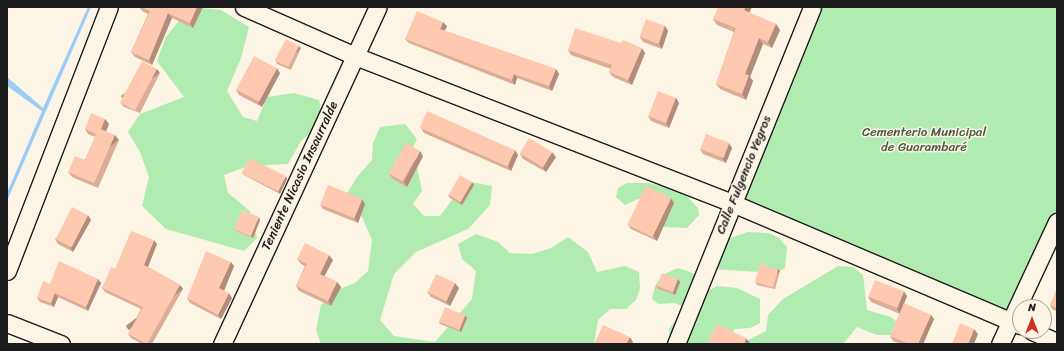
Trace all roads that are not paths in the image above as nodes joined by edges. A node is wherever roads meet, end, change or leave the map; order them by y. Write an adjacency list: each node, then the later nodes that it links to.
1 (109, 7): 8 (street)
2 (244, 7): 5 (street)
3 (378, 7): 5 (street, Teniente Nicasio Insaurralde)
4 (812, 7): 6 (street, Calle Fulgencio Yegros)
5 (355, 56): 6 (street); 14 (street, Teniente Nicasio Insaurralde)
6 (732, 203): 10 (street); 15 (street, Calle Fulgencio Yegros)
7 (1057, 222): 9 (street)
8 (7, 270)
9 (1026, 299)
10 (1012, 321)
11 (7, 322): 13 (street)
12 (1012, 328): 16 (street)
13 (61, 344)
14 (222, 344)
15 (676, 344)
16 (1000, 344)

